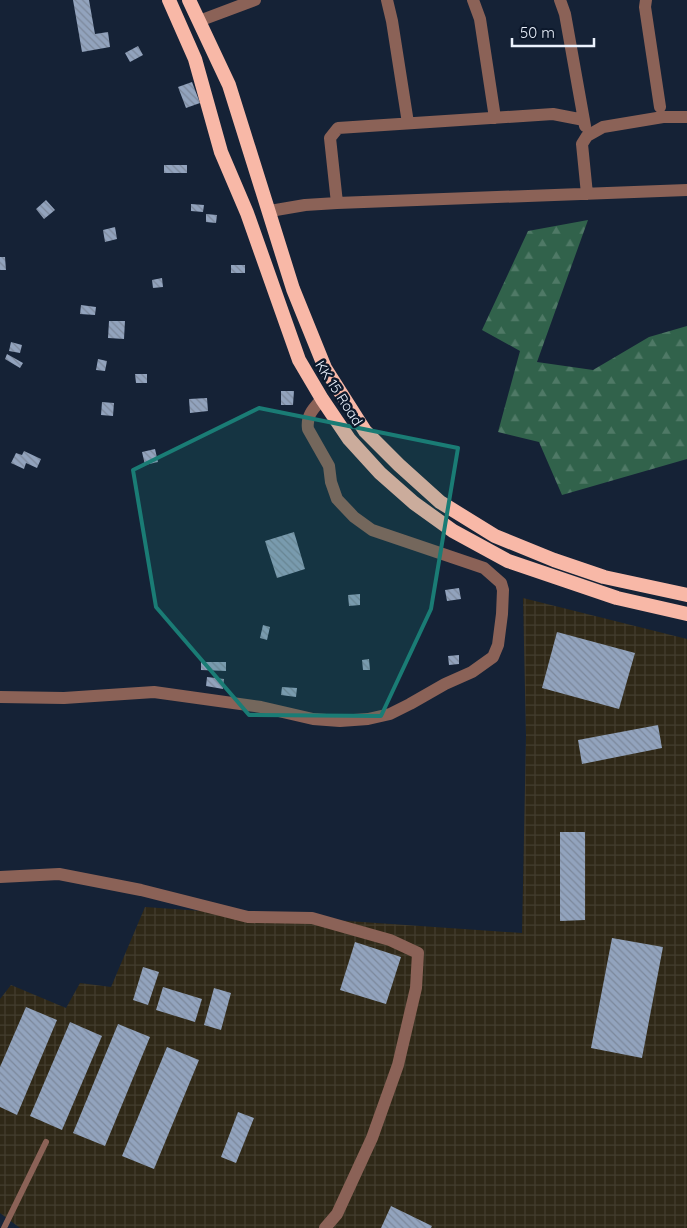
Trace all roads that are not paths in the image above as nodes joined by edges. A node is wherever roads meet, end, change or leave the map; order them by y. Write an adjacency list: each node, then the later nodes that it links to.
1 (169, 0): 19 (highway, KK 15 Road)
2 (190, 0): 8 (highway, KK 15 Road)
3 (255, 0): 8 (street)
4 (387, 0): 13 (street)
5 (474, 0): 10 (street)
6 (560, 0): 12 (street)
7 (646, 0): 9 (street)
8 (199, 21): 18 (highway, KK 15 Road)
9 (660, 107)
10 (495, 118): 12 (street); 13 (street)
11 (687, 118): 14 (street)
12 (584, 120): 14 (street)
13 (408, 123): 17 (street)
14 (587, 136): 16 (street)
15 (687, 190): 16 (street)
16 (587, 194): 17 (street)
17 (336, 203): 18 (street)
18 (270, 211): 20 (highway, KK 15 Road)
19 (322, 399): 21 (highway, KK 15 Road); 22 (street)
20 (687, 595)
21 (687, 614)
22 (0, 697)
23 (0, 876): 26 (street)
24 (46, 1142): 25 (lane)
25 (4, 1228)
26 (325, 1228)

